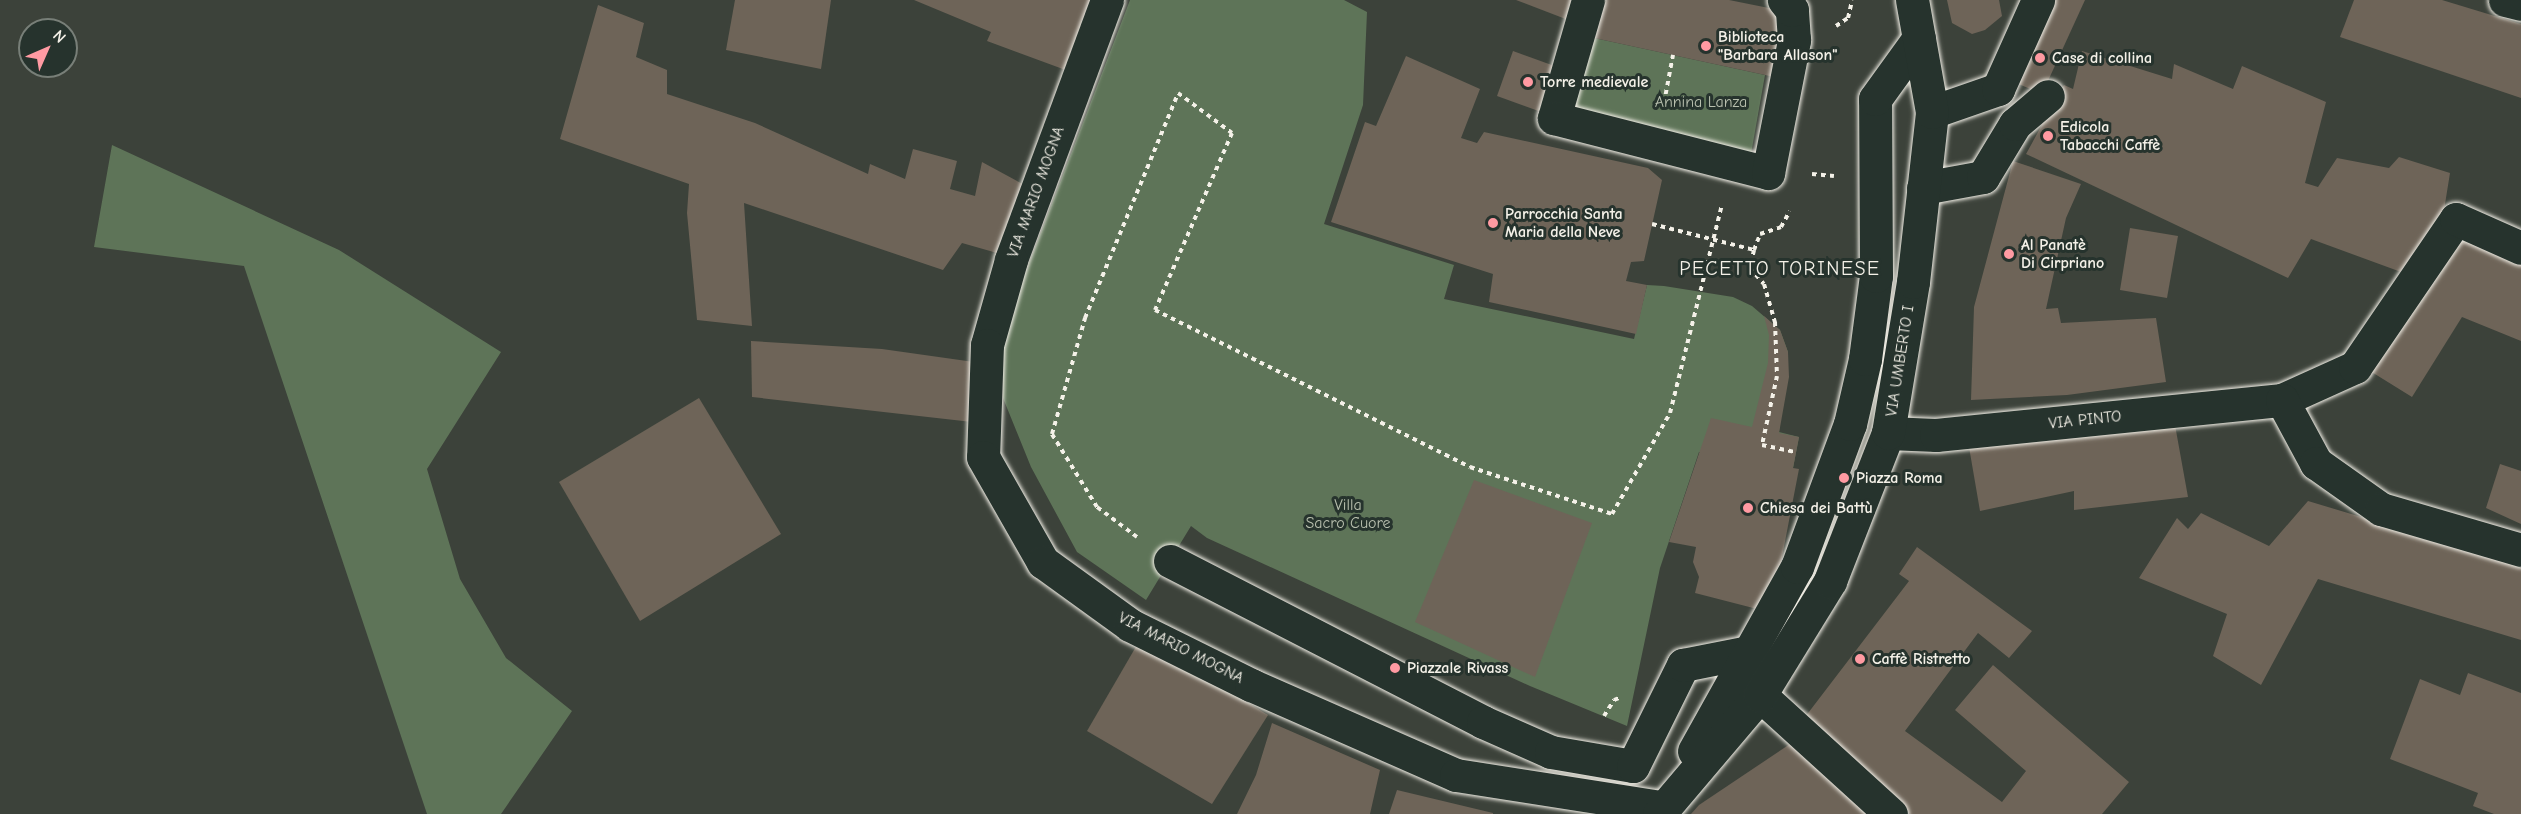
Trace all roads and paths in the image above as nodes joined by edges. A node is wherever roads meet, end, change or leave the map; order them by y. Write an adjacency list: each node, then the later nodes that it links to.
1 (1107, 0): 29 (street, VIA MARIO MOGNA)
2 (1588, 0): 13 (street)
3 (1784, 0): 13 (street)
4 (1912, 0): 8 (street, VIA UMBERTO I)
5 (2038, 0): 12 (street)
6 (2505, 0): 7 (street)
7 (2521, 4)
8 (1919, 38): 12 (street, VIA UMBERTO I); 14 (street)
9 (1673, 55): 11 (path)
10 (2048, 96): 16 (street)
11 (1662, 111)
12 (1932, 112): 16 (street, VIA UMBERTO I)
13 (1731, 166): 19 (path)
14 (1875, 181): 15 (path); 27 (street)
15 (1806, 183)
16 (1923, 188): 23 (street, VIA UMBERTO I)
17 (1796, 201): 21 (path)
18 (1652, 224): 19 (path)
19 (1713, 239): 21 (path); 26 (path)
20 (2521, 248): 22 (street, VIA PINTO)
21 (1754, 250): 24 (path)
22 (2283, 400): 23 (street, VIA PINTO); 25 (street)
23 (1888, 433): 28 (street, VIA UMBERTO I)
24 (1796, 452)
25 (2521, 550)
26 (1170, 561): 27 (street)
27 (1748, 652): 29 (street)
28 (1760, 695): 29 (street, VIA UMBERTO I); 30 (street)
29 (1665, 805)
30 (1891, 814)

